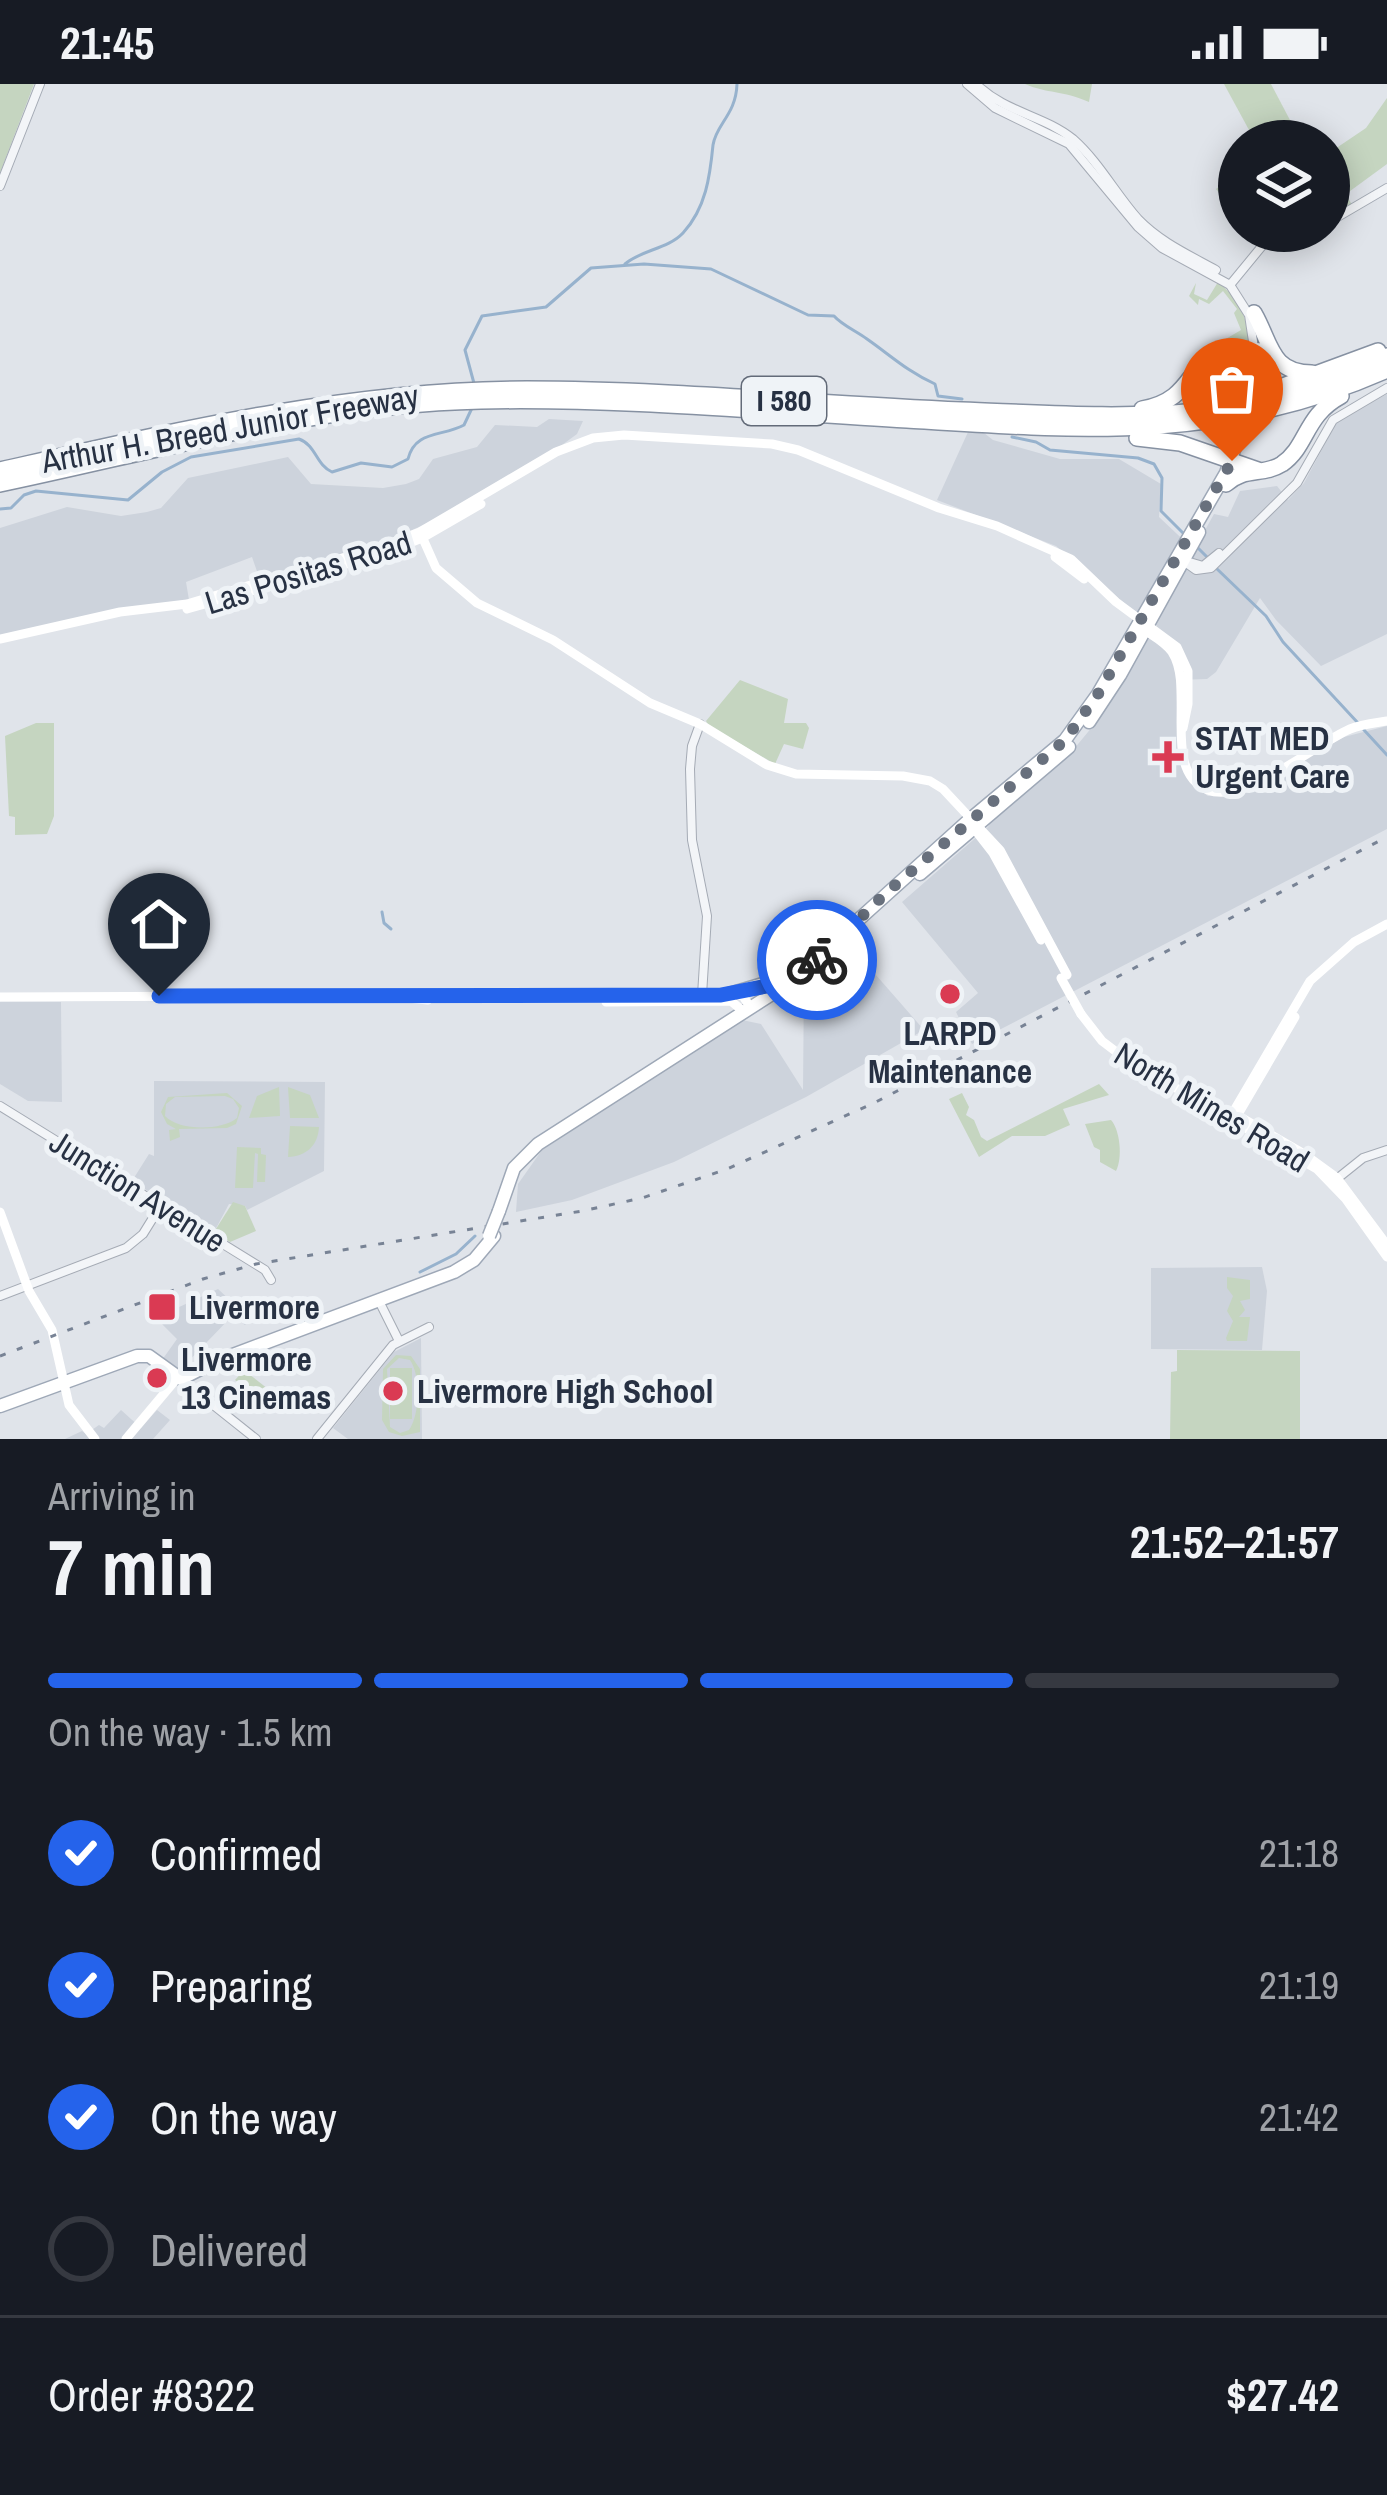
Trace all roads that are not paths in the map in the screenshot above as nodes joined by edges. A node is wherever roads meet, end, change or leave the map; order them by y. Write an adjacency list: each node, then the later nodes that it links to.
1 (40, 84): 3 (street)
2 (972, 84): 7 (street)
3 (0, 186)
4 (1387, 188): 5 (street)
5 (1350, 210)
6 (1261, 252): 7 (street)
7 (1233, 286): 8 (street); 10 (street)
8 (1254, 313): 10 (street); 12 (highway)
9 (1387, 352): 12 (highway); 15 (highway, Arthur H. Breed Junior Freeway / I 580)
10 (1256, 356): 12 (highway); 15 (highway); 17 (main road, bridge)
11 (1387, 372): 16 (highway, Arthur H. Breed Junior Freeway / I 580); 20 (highway)
12 (1315, 373)
13 (1387, 388): 24 (street)
14 (488, 395): 15 (highway, Arthur H. Breed Junior Freeway / I 580); 16 (highway, Arthur H. Breed Junior Freeway / I 580); 19 (highway, Arthur H. Breed Junior Freeway / I 580)
15 (1080, 415)
16 (1044, 428): 17 (highway)
17 (1235, 462): 20 (highway); 21 (main road); 24 (main road)
18 (0, 467): 19 (highway)
19 (43, 468): 22 (highway)
20 (1258, 470): 21 (highway)
21 (1226, 484): 24 (main road)
22 (0, 487)
23 (421, 535): 25 (main road, Las Positas Road); 26 (main road, Las Positas Road); 28 (main road, North Mines Road)
24 (1187, 546): 25 (main road)
25 (1142, 626): 27 (main road, Las Positas Road); 29 (main road)
26 (0, 643)
27 (1387, 721)
28 (700, 724): 29 (main road, North Mines Road); 34 (street)
29 (973, 823): 31 (main road); 37 (main road, North Mines Road, bridge)
30 (1387, 927): 37 (main road)
31 (816, 961): 32 (main road); 35 (main road)
32 (727, 995): 34 (main road); 35 (main road)
33 (0, 997): 34 (main road)
34 (702, 1000): 35 (main road)
35 (747, 1010): 47 (main road, bridge)
36 (0, 1106): 40 (street, Junction Avenue)
37 (1234, 1116): 39 (main road, North Mines Road)
38 (1387, 1150): 39 (street)
39 (1334, 1180): 42 (main road, North Mines Road); 43 (main road, North Mines Road)
40 (160, 1205): 44 (street, Junction Avenue); 45 (street)
41 (0, 1212): 45 (main road)
42 (1387, 1245)
43 (1387, 1257)
44 (271, 1280)
45 (29, 1285): 46 (street); 51 (main road)
46 (0, 1296)
47 (378, 1298): 49 (street); 50 (main road)
48 (430, 1327): 49 (street)
49 (399, 1341): 56 (street)
50 (180, 1378): 51 (main road); 54 (main road); 55 (street)
51 (67, 1384): 52 (main road); 53 (main road)
52 (0, 1410)
53 (95, 1439)
54 (126, 1439)
55 (256, 1439)
56 (317, 1439)

